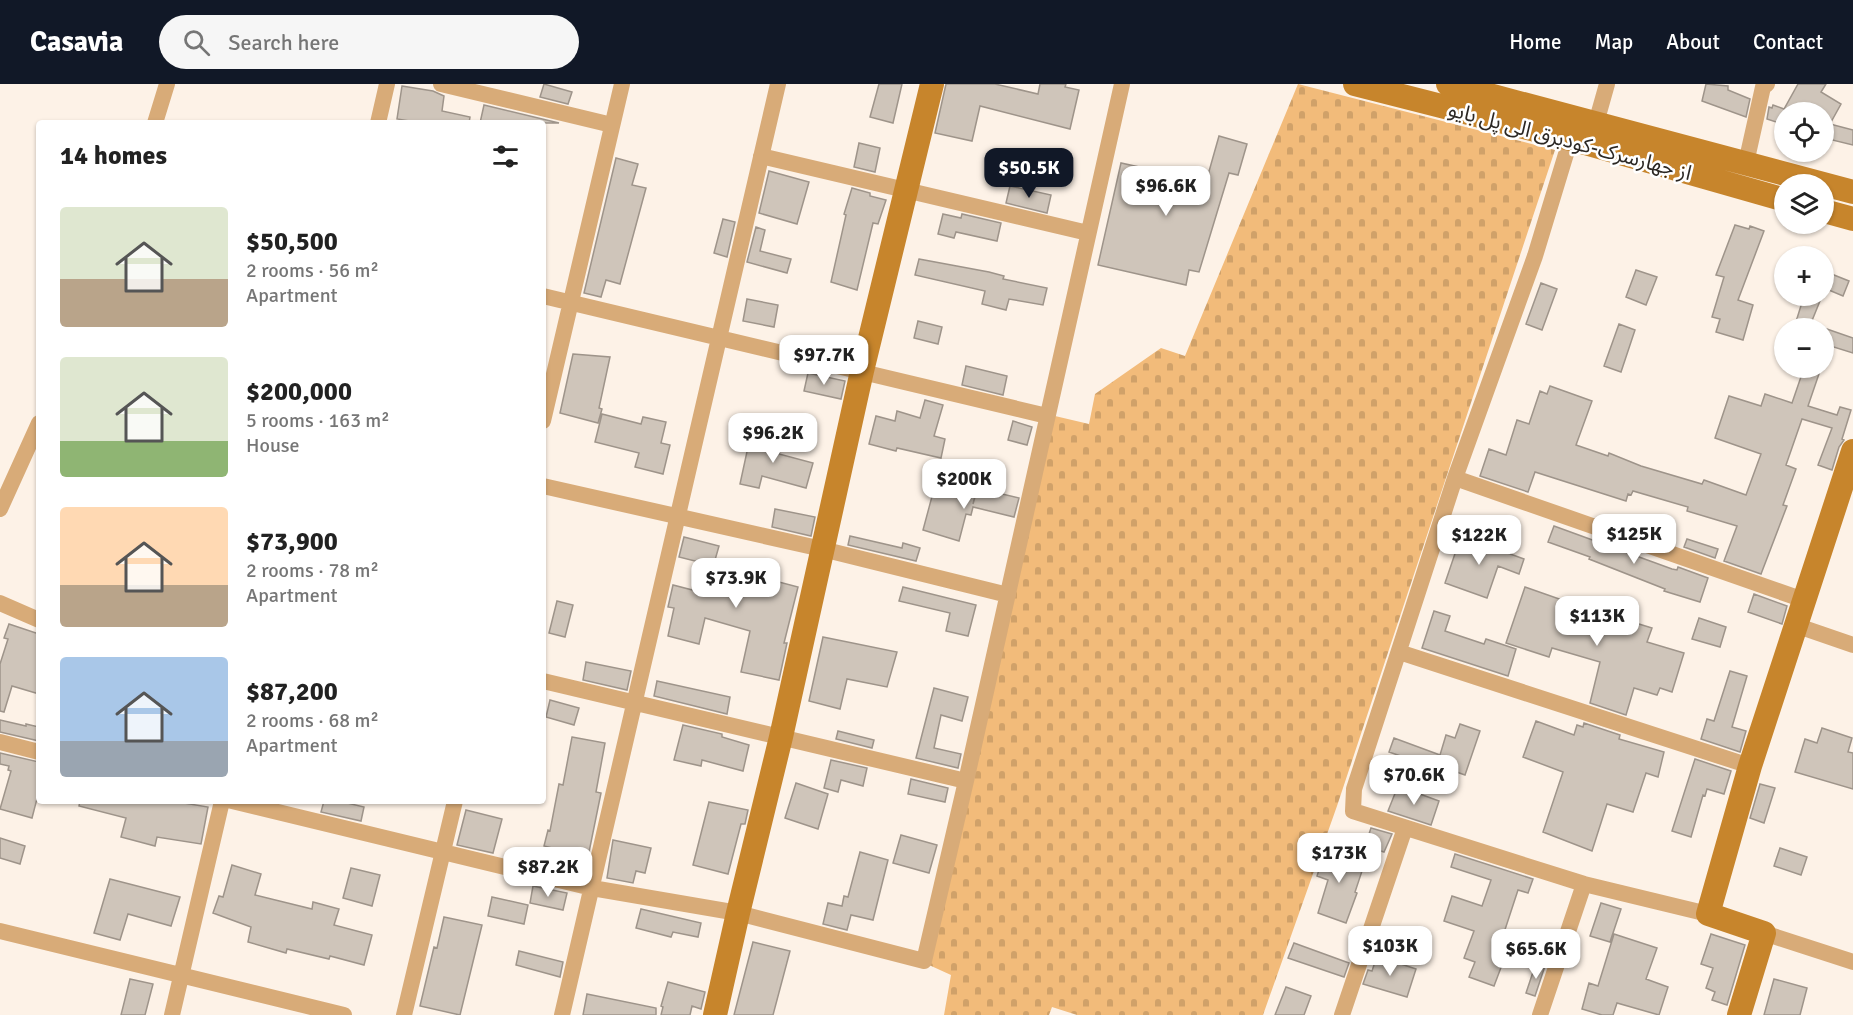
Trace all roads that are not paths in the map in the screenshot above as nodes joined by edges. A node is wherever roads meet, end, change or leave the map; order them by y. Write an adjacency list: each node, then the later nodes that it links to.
1 (167, 84): 12 (street)
2 (387, 84): 13 (street)
3 (441, 84): 14 (street)
4 (622, 84): 14 (street)
5 (778, 84): 16 (street)
6 (932, 84): 18 (street)
7 (1122, 84): 23 (street)
8 (1355, 84): 15 (street, از جهارسرک-کودبرق الی پل بایو)
9 (1448, 84): 15 (street, از جهارسرک-کودبرق الی پل بایو)
10 (1607, 84): 15 (street)
11 (1767, 84): 17 (street)
12 (156, 120)
13 (379, 120)
14 (612, 125): 25 (street)
15 (1581, 127): 17 (street, از جهارسرک-کودبرق الی پل بایو); 20 (street, از جهارسرک-کودبرق الی پل بایو); 32 (street)
16 (761, 156): 18 (street); 26 (street)
17 (1746, 163): 19 (street, از جهارسرک-کودبرق الی پل بایو)
18 (907, 190): 23 (street); 27 (street)
19 (1853, 192)
20 (1774, 196)
21 (1834, 214): 22 (street)
22 (1853, 219)
23 (1088, 233): 29 (street)
24 (546, 297): 25 (street)
25 (571, 302): 26 (street); 28 (street)
26 (719, 338): 27 (street); 35 (street)
27 (862, 371): 29 (street); 36 (street)
28 (546, 408)
29 (1047, 416): 37 (street)
30 (36, 430): 34 (street)
31 (1853, 451): 38 (street)
32 (1455, 478): 38 (street); 43 (street)
33 (546, 487): 35 (street)
34 (0, 509)
35 (677, 518): 36 (street); 45 (street)
36 (822, 549): 37 (street); 46 (street)
37 (1008, 596): 50 (street)
38 (1804, 600): 41 (street)
39 (0, 603): 40 (street)
40 (36, 619)
41 (1796, 625): 42 (street); 49 (street)
42 (1853, 645)
43 (1399, 652): 49 (street); 54 (street)
44 (546, 682): 45 (street)
45 (634, 704): 46 (street); 57 (street)
46 (781, 737): 50 (street); 58 (street)
47 (0, 742): 48 (street)
48 (36, 751)
49 (1750, 766): 59 (street)
50 (966, 781): 58 (street)
51 (221, 804): 63 (street)
52 (244, 804): 55 (street)
53 (454, 804): 55 (street)
54 (1405, 828): 56 (street); 69 (street)
55 (444, 853): 57 (street); 66 (street)
56 (1584, 884): 59 (street); 70 (street)
57 (592, 888): 58 (street); 67 (street)
58 (738, 913): 68 (street)
59 (1708, 914): 61 (street)
60 (0, 931): 63 (street)
61 (1764, 933): 62 (street); 71 (street)
62 (1853, 962)
63 (181, 975): 64 (street); 65 (street)
64 (172, 1015)
65 (344, 1015)
66 (404, 1015)
67 (562, 1015)
68 (715, 1015)
69 (1342, 1015)
70 (1540, 1015)
71 (1739, 1015)

